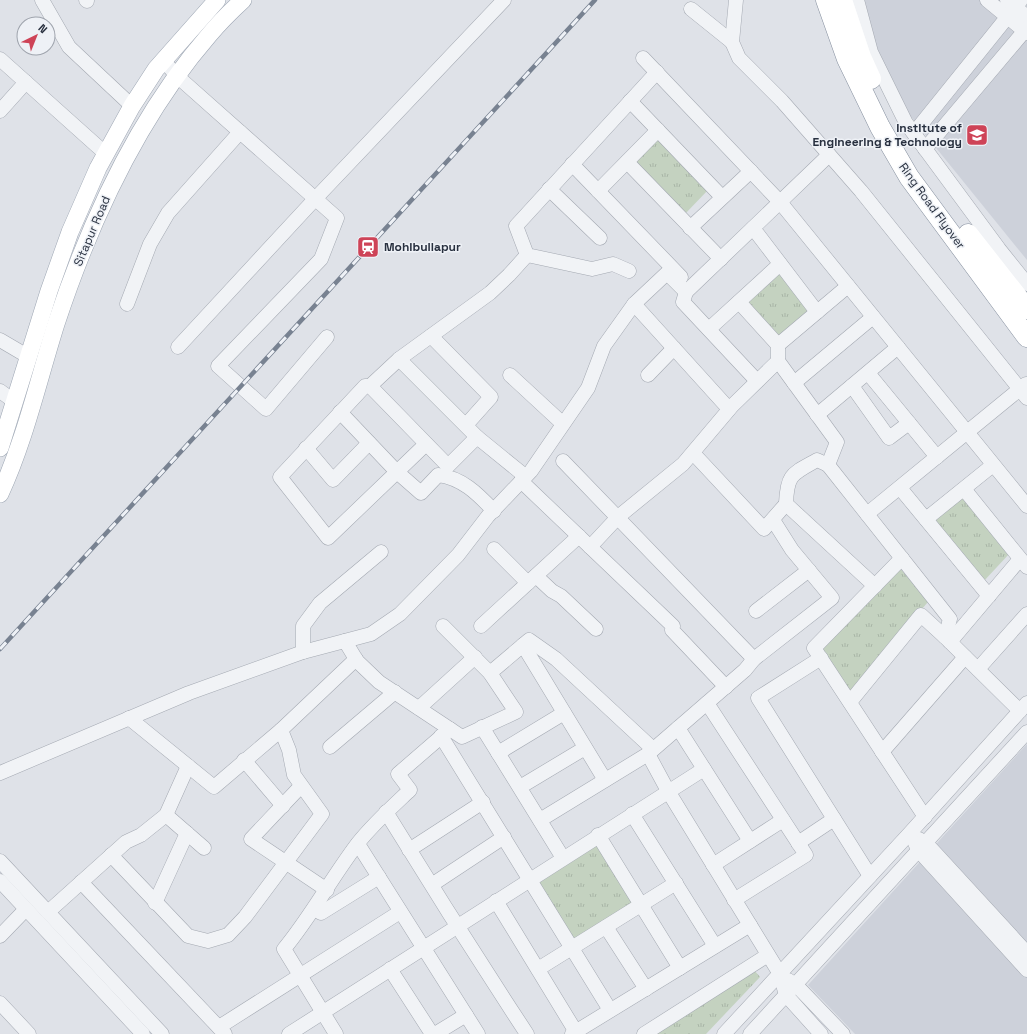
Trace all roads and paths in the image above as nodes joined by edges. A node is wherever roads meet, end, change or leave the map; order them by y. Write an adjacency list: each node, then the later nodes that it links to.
1 (42, 0): 22 (street)
2 (217, 0): 17 (main road, Sitapur Road)
3 (243, 0): 19 (main road, Sitapur Road)
4 (504, 0): 36 (street)
5 (736, 0): 14 (street)
6 (826, 0): 57 (highway, Ring Road Flyover)
7 (842, 0): 46 (highway, Ring Road Flyover)
8 (857, 0): 26 (street)
9 (987, 0): 10 (street)
10 (1013, 6): 12 (street); 13 (street); 26 (street)
11 (692, 9): 14 (street)
12 (1027, 17)
13 (1026, 31): 27 (street)
14 (732, 42): 29 (street)
15 (643, 58): 18 (street)
16 (0, 59): 20 (street)
17 (163, 60): 19 (street); 22 (main road, Sitapur Road)
18 (657, 72): 21 (street); 32 (street)
19 (177, 76): 25 (street); 97 (main road, Sitapur Road)
20 (26, 82): 23 (street); 28 (street)
21 (630, 101): 24 (street); 31 (street)
22 (132, 106): 28 (main road, Sitapur Road)
23 (0, 111)
24 (658, 130): 30 (street); 35 (street)
25 (240, 132): 36 (street); 49 (street)
26 (914, 133): 27 (street)
27 (926, 149): 46 (street)
28 (106, 154): 63 (main road, Sitapur Road)
29 (829, 155): 37 (street); 73 (street)
30 (627, 162): 34 (street); 38 (street)
31 (572, 164): 33 (street); 34 (street)
32 (751, 171): 35 (street); 37 (street)
33 (549, 189): 40 (street); 41 (street)
34 (598, 191): 47 (street)
35 (722, 197): 38 (street)
36 (315, 199): 56 (street); 60 (street)
37 (780, 202): 39 (street); 45 (street)
38 (690, 228): 42 (street)
39 (753, 228): 42 (street); 43 (street)
40 (600, 238)
41 (527, 255): 44 (street); 55 (street)
42 (721, 259): 47 (street)
43 (780, 264): 48 (street); 52 (street)
44 (629, 271)
45 (848, 286): 52 (street); 53 (street)
46 (1019, 286): 51 (highway, Ring Road Flyover)
47 (688, 290): 50 (street); 54 (street)
48 (739, 302): 54 (street); 59 (street)
49 (127, 304)
50 (634, 304): 61 (street); 79 (street)
51 (1027, 309)
52 (817, 312): 59 (street)
53 (873, 317): 62 (street); 70 (street)
54 (709, 329): 69 (street)
55 (432, 336): 64 (street); 81 (street)
56 (327, 337)
57 (1027, 337)
58 (0, 340): 63 (street)
59 (778, 345): 65 (street)
60 (178, 347)
61 (674, 348): 68 (street); 76 (street)
62 (898, 348): 66 (street); 82 (street)
63 (29, 357): 75 (main road, Sitapur Road)
64 (399, 359): 71 (street); 81 (street)
65 (778, 361): 69 (street); 70 (street)
66 (868, 373): 72 (street); 80 (street)
67 (510, 375): 79 (street)
68 (648, 375)
69 (757, 381): 76 (street)
70 (794, 384): 78 (street)
71 (370, 386): 77 (street); 85 (street)
72 (852, 386): 78 (street); 80 (street)
73 (1025, 390): 82 (street)
74 (0, 391): 75 (street)
75 (15, 402): 86 (main road, Sitapur Road)
76 (729, 409): 88 (street)
77 (340, 412): 84 (street); 87 (street)
78 (817, 415): 91 (street)
79 (562, 423): 94 (street)
80 (909, 423): 89 (street)
81 (466, 425): 83 (street)
82 (967, 433): 89 (street); 92 (street)
83 (477, 437): 85 (street); 94 (street)
84 (369, 443): 87 (street); 93 (street)
85 (426, 444): 93 (street)
86 (0, 448)
87 (306, 448): 93 (street)
88 (692, 453): 102 (street); 104 (street)
89 (937, 457): 95 (street)
90 (563, 461): 102 (street)
91 (828, 465): 98 (street); 101 (street)
92 (993, 465): 96 (street); 99 (street)
93 (397, 472): 100 (street)
94 (523, 479): 100 (street); 105 (street)
95 (900, 488): 101 (street); 103 (street)
96 (964, 489): 103 (street); 110 (street)
97 (0, 494)
98 (786, 504): 104 (street); 113 (street)
99 (1027, 506)
100 (494, 510): 121 (street)
101 (867, 514): 109 (street)
102 (618, 516): 106 (street); 128 (street)
103 (926, 519): 114 (street)
104 (773, 520): 111 (street)
105 (579, 536): 106 (street); 112 (street)
106 (590, 547): 131 (street)
107 (494, 549): 112 (street)
108 (381, 552): 123 (street)
109 (902, 558): 113 (street); 120 (street)
110 (1024, 563): 114 (street)
111 (809, 570): 115 (street); 128 (street)
112 (532, 579): 118 (street); 119 (street)
113 (875, 586): 124 (street)
114 (989, 596): 120 (street)
115 (756, 611)
116 (1027, 614): 129 (street)
117 (443, 626): 125 (street)
118 (481, 626)
119 (596, 629)
120 (947, 640): 126 (street); 133 (street)
121 (345, 641): 123 (street); 127 (street)
122 (523, 645): 130 (street); 137 (street); 146 (street)
123 (303, 652): 138 (street)
124 (818, 653): 133 (street); 163 (street)
125 (475, 657): 130 (street); 136 (street)
126 (966, 657): 129 (street); 147 (street)
127 (356, 659): 132 (street); 141 (street)
128 (754, 659): 131 (street)
129 (978, 669): 135 (street)
130 (490, 673): 139 (street)
131 (726, 687): 134 (street)
132 (395, 692): 136 (street); 144 (street)
133 (850, 702): 147 (street)
134 (707, 703): 140 (street); 165 (street)
135 (1024, 707): 162 (street)
136 (419, 708): 142 (street)
137 (564, 713): 145 (street); 148 (street)
138 (129, 718): 150 (street); 152 (street)
139 (482, 727): 142 (street); 148 (street)
140 (678, 728): 146 (street); 151 (street)
141 (281, 730): 149 (street); 154 (street)
142 (446, 732): 157 (street); 159 (street)
143 (1027, 732): 173 (street)
144 (330, 747)
145 (585, 748): 153 (street); 155 (street)
146 (650, 751): 153 (street); 156 (street)
147 (882, 752): 162 (street)
148 (498, 753): 155 (street)
149 (244, 760): 150 (street); 158 (street)
150 (188, 766): 161 (street)
151 (704, 769): 156 (street); 170 (street)
152 (0, 773)
153 (605, 780): 164 (street)
154 (301, 786): 158 (street); 179 (street)
155 (520, 787): 164 (street)
156 (668, 791): 160 (street); 180 (street)
157 (483, 802): 169 (street); 175 (street)
158 (283, 806): 179 (street)
159 (386, 812): 172 (street); 175 (street)
160 (632, 814): 168 (street); 187 (street)
161 (166, 815): 166 (street); 176 (street)
162 (925, 817): 167 (street)
163 (834, 819): 171 (street); 181 (street)
164 (540, 820): 177 (street)
165 (783, 820): 170 (street); 171 (street)
166 (187, 833): 174 (street); 191 (street)
167 (909, 834): 173 (street); 181 (street)
168 (598, 835): 177 (street); 192 (street)
169 (504, 836): 183 (street); 186 (street)
170 (750, 841): 180 (street)
171 (798, 843): 190 (street)
172 (358, 844): 182 (street); 188 (street)
173 (923, 847): 204 (street); 209 (street); 212 (street)
174 (204, 848)
175 (409, 850): 186 (street)
176 (110, 855): 185 (street); 191 (street)
177 (563, 858): 183 (street)
178 (0, 861): 195 (street)
179 (286, 863): 188 (street); 191 (street)
180 (713, 865): 190 (street)
181 (870, 876): 210 (street)
182 (379, 877): 194 (street); 196 (street)
183 (531, 879): 189 (street); 203 (street)
184 (0, 881): 193 (street)
185 (81, 882): 195 (street); 219 (street)
186 (433, 884): 198 (street)
187 (676, 884): 192 (street); 201 (street)
188 (327, 890): 194 (street)
189 (496, 900): 198 (street); 208 (street)
190 (734, 900): 197 (street)
191 (155, 903)
192 (641, 905): 199 (street); 206 (street)
193 (26, 909): 200 (street); 222 (street)
194 (314, 909): 211 (street)
195 (48, 912): 223 (street)
196 (400, 912): 202 (street); 211 (street)
197 (750, 925): 201 (street); 205 (street)
198 (457, 926): 202 (street); 229 (street)
199 (606, 927): 203 (street); 213 (street)
200 (0, 936)
201 (715, 946): 206 (street)
202 (423, 948): 207 (street); 218 (street)
203 (573, 948): 208 (street); 216 (street)
204 (1027, 953)
205 (768, 955): 210 (street); 230 (street)
206 (680, 968): 213 (street)
207 (390, 969): 217 (street); 226 (street)
208 (538, 969): 220 (street)
209 (1027, 970)
210 (780, 974): 212 (street); 214 (street); 231 (street)
211 (300, 976): 217 (street); 219 (street)
212 (796, 985): 214 (street); 234 (street)
213 (646, 988): 216 (street)
214 (786, 995): 232 (street); 233 (street)
215 (0, 1003): 221 (street)
216 (610, 1010): 220 (street)
217 (322, 1012): 224 (street); 225 (street)
218 (466, 1015): 227 (street); 228 (street)
219 (222, 1031)
220 (574, 1033)
221 (29, 1034)
222 (143, 1034)
223 (162, 1034)
224 (289, 1034)
225 (336, 1034)
226 (432, 1034)
227 (435, 1034)
228 (478, 1034)
229 (527, 1034)
230 (644, 1034)
231 (724, 1034)
232 (750, 1034)
233 (821, 1034)
234 (843, 1034)

